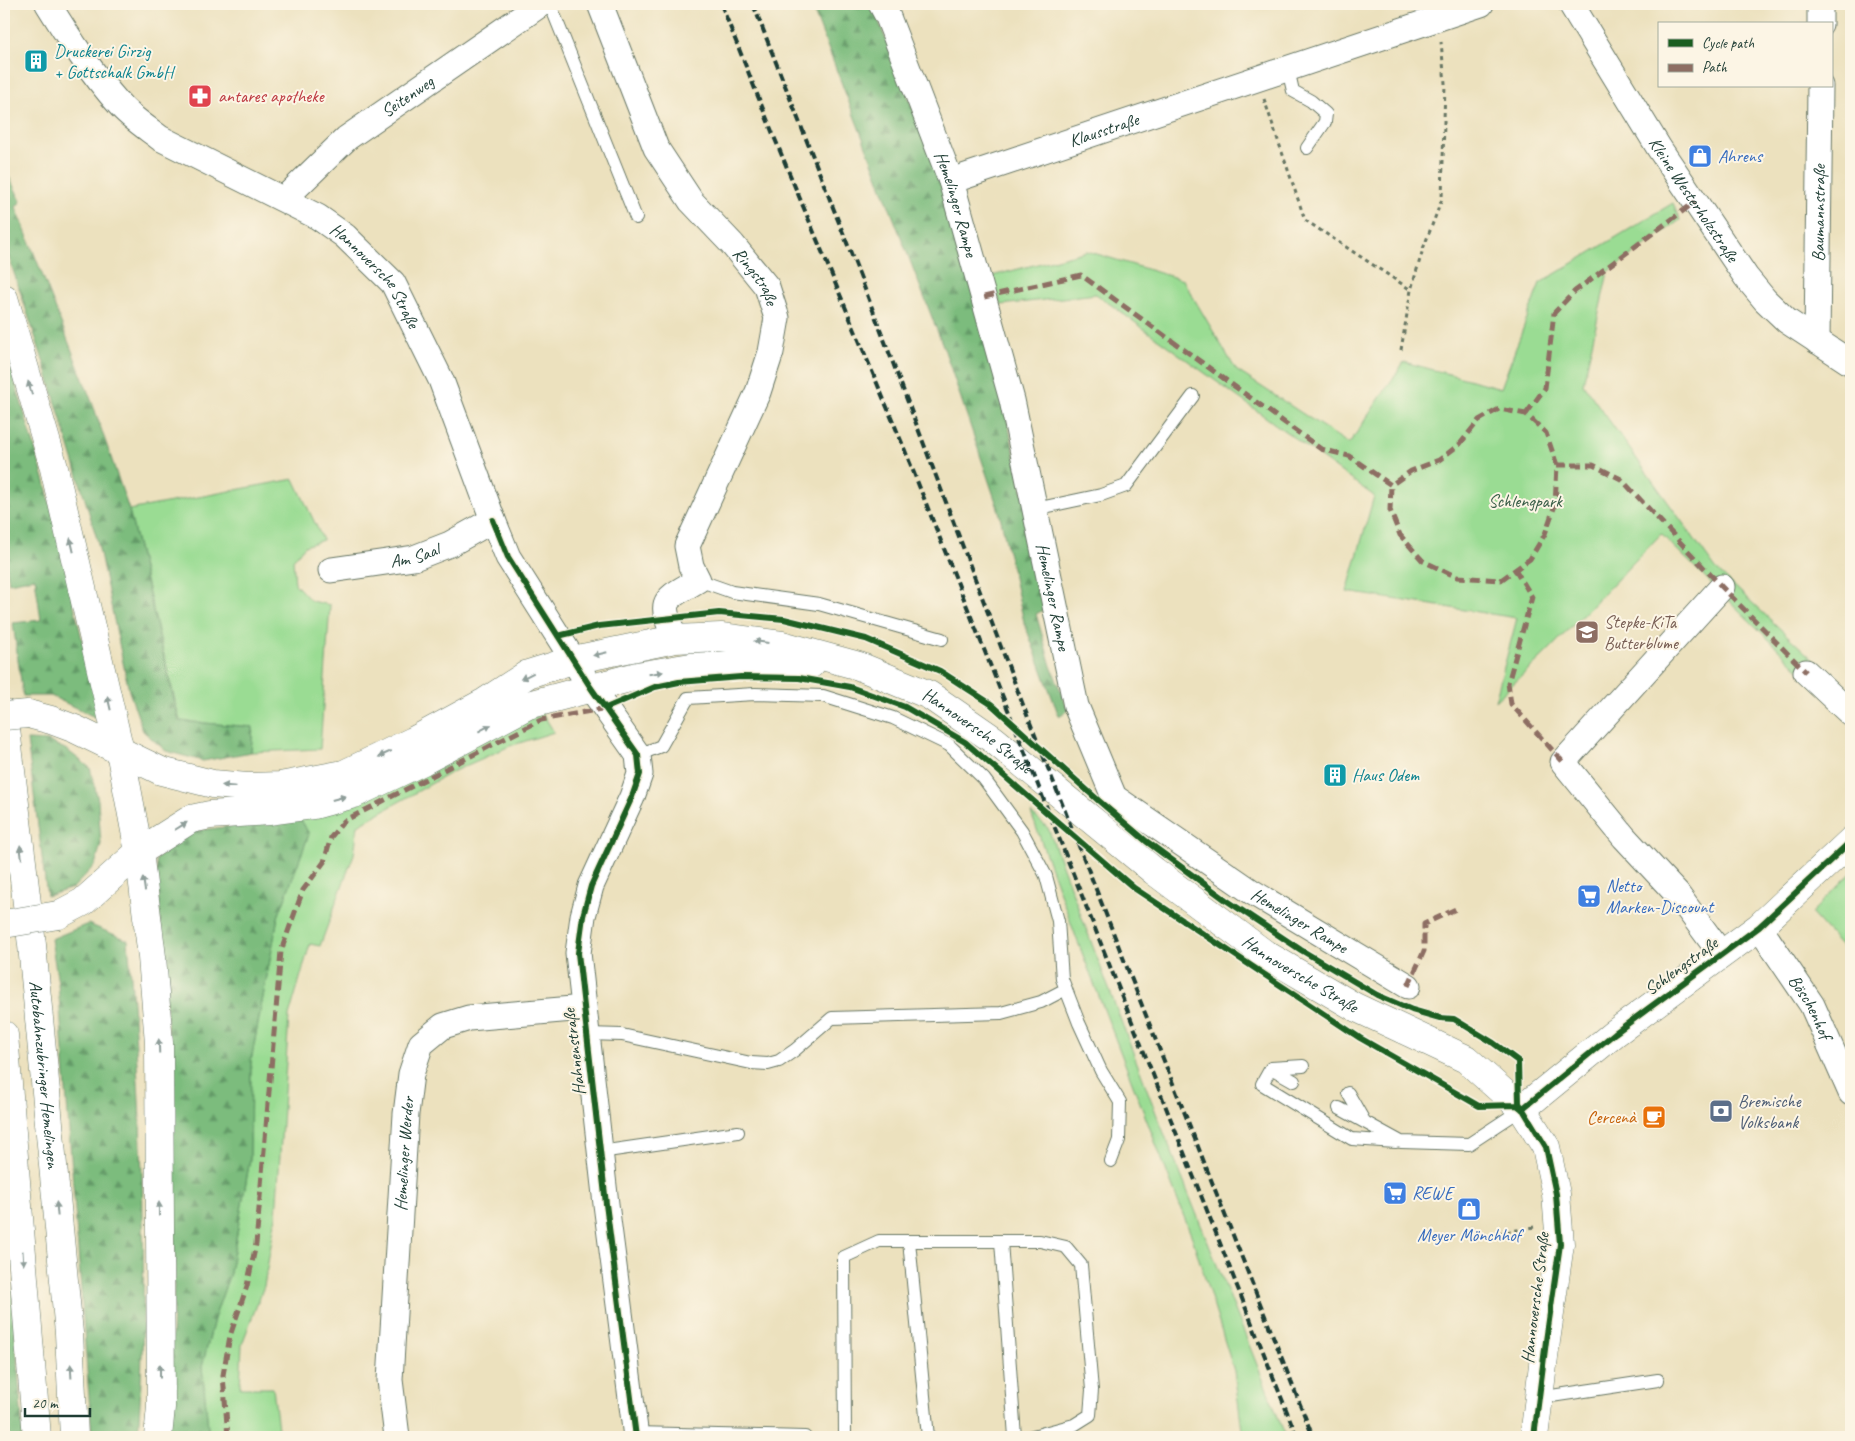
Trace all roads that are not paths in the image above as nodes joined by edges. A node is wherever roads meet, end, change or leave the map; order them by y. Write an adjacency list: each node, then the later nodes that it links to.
1 (48, 4): 14 (street, Hannoversche Straße)
2 (541, 4): 14 (street, Seitenweg)
3 (550, 4): 15 (lane)
4 (600, 4): 23 (street, Ringstraße)
5 (881, 4): 13 (street, Hemelinger Rampe)
6 (1481, 4): 10 (street, Klausstraße)
7 (1571, 4): 17 (street, Kleine Westerholzstraße)
8 (1820, 4): 9 (street)
9 (1820, 22)
10 (1288, 70): 12 (lane); 13 (street, Klausstraße)
11 (1820, 88): 17 (street, Baumannstraße)
12 (1307, 148)
13 (951, 181): 20 (street, Hemelinger Rampe)
14 (284, 199): 21 (street, Hannoversche Straße)
15 (636, 218)
16 (4, 298): 33 (main road, one-way to 16)
17 (1817, 341): 18 (street, Kleine Westerholzstraße)
18 (1851, 364)
19 (1193, 396): 20 (lane)
20 (1035, 509): 40 (street, Hemelinger Rampe)
21 (492, 520): 22 (street, Am Saal); 27 (street, Hannoversche Straße)
22 (331, 570)
23 (698, 580): 25 (street); 26 (lane)
24 (1722, 588): 39 (street)
25 (675, 639): 27 (main road, Hannoversche Straße, one-way to 27); 28 (main road, Hannoversche Straße, one-way to 25)
26 (942, 639)
27 (573, 660): 30 (street, Hannoversche Straße); 33 (main road, one-way to 33)
28 (859, 666): 30 (main road, Hannoversche Straße, one-way to 28); 51 (main road, Hannoversche Straße)
29 (1806, 672): 32 (street)
30 (591, 688): 34 (street); 36 (main road, one-way to 30)
31 (12, 714): 33 (main road); 63 (main road, Autobahnzubringer Hemelingen, one-way to 31)
32 (1851, 714)
33 (120, 750): 36 (main road)
34 (638, 755): 41 (lane); 42 (street, Hahnenstraße)
35 (1851, 841): 38 (main road, Schlengstraße)
36 (139, 852): 37 (main road, bridge); 64 (main road, one-way to 36)
37 (4, 924)
38 (1759, 927): 39 (main road, Schlengstraße); 49 (street, Böschenhof)
39 (1722, 955): 51 (main road, Schlengstraße)
40 (1408, 986)
41 (1066, 989): 43 (lane); 56 (lane)
42 (584, 1008): 43 (street, Hahnenstraße); 65 (street, Hemelinger Werder)
43 (587, 1034): 55 (street, Hahnenstraße)
44 (4, 1035): 62 (main road, Autobahnzubringer Hemelingen, one-way to 62)
45 (1303, 1066): 46 (lane)
46 (1271, 1068): 47 (lane); 54 (lane)
47 (1294, 1081)
48 (1348, 1093): 52 (lane)
49 (1851, 1094)
50 (1339, 1108): 52 (lane)
51 (1522, 1109): 54 (lane); 60 (main road, Hannoversche Straße)
52 (1364, 1121): 54 (lane)
53 (738, 1132): 55 (lane)
54 (1401, 1142)
55 (600, 1152): 61 (street, Hahnenstraße)
56 (1111, 1161)
57 (909, 1241): 58 (lane); 67 (lane); 68 (lane)
58 (1001, 1241): 69 (lane); 70 (lane)
59 (1658, 1380): 60 (lane)
60 (1538, 1398): 71 (main road, Hannoversche Straße)
61 (636, 1435): 66 (lane)
62 (37, 1437)
63 (74, 1437)
64 (158, 1437)
65 (397, 1437)
66 (805, 1437)
67 (845, 1437)
68 (928, 1437)
69 (1015, 1437)
70 (1029, 1437)
71 (1534, 1437)

